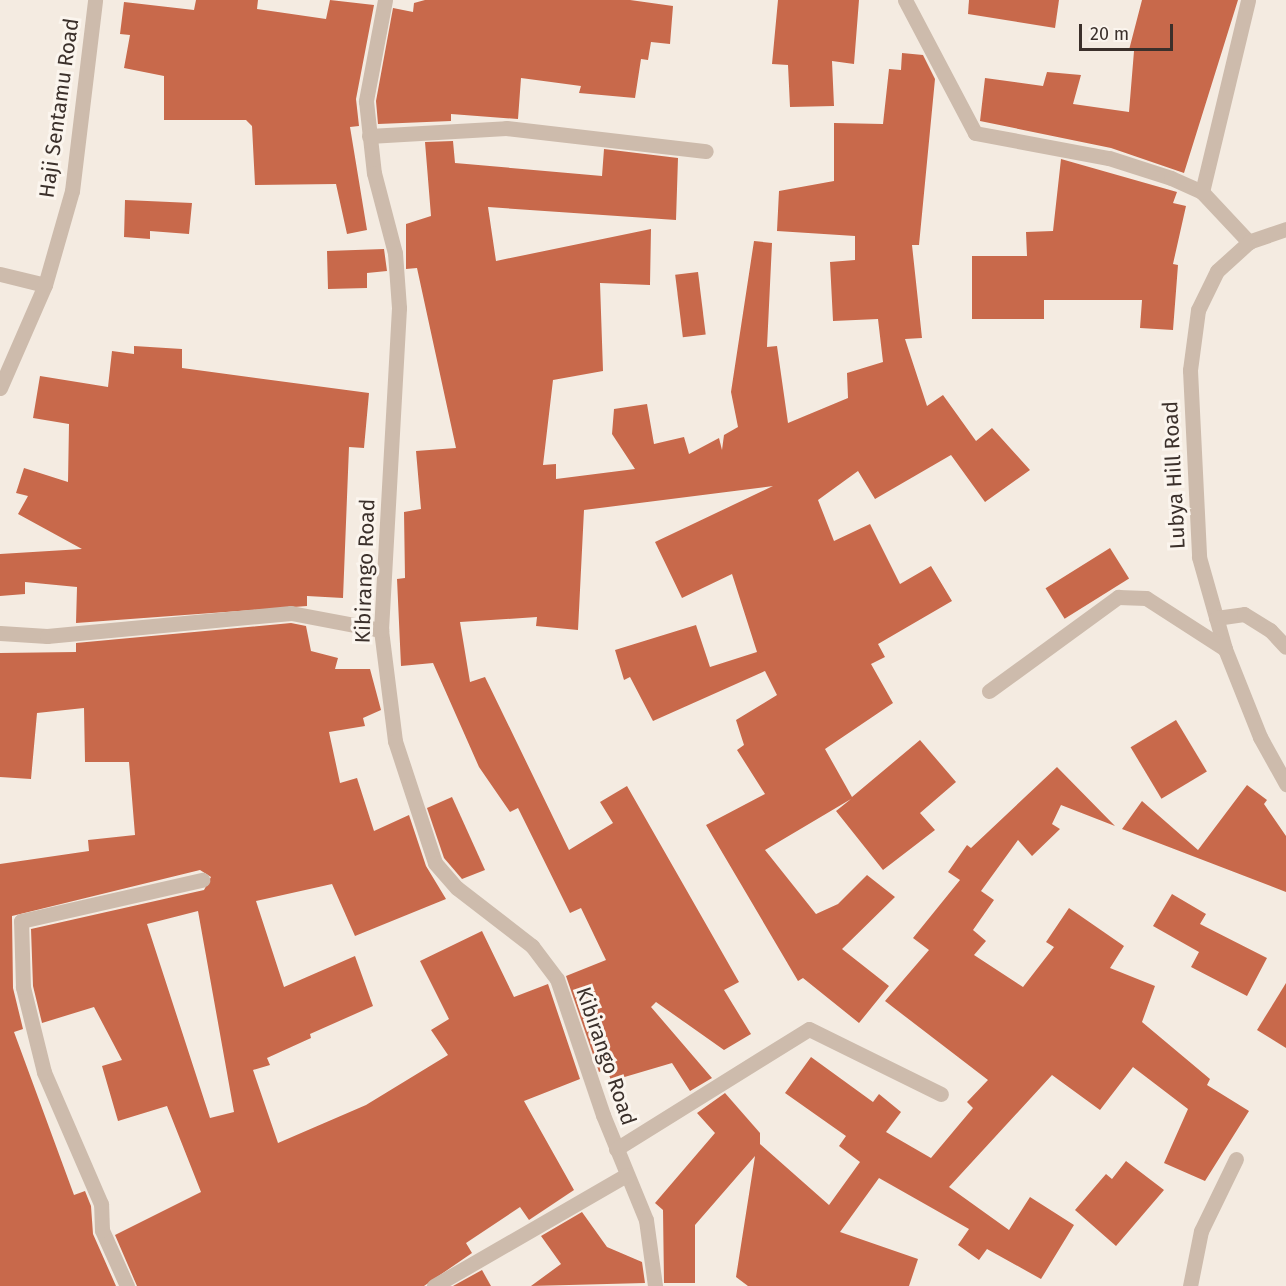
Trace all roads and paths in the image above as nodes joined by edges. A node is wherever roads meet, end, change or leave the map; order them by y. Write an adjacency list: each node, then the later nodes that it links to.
1 (94, 0): 11 (street, Haji Sentamu Road)
2 (385, 0): 5 (street, Kibirango Road)
3 (905, 0): 7 (street)
4 (1248, 0): 7 (street)
5 (369, 136): 6 (street); 14 (street, Kibirango Road)
6 (706, 151)
7 (1202, 192): 9 (street)
8 (1286, 230): 9 (street, Lubya Hill Road)
9 (1249, 242): 13 (street, Lubya Hill Road)
10 (0, 274): 11 (street)
11 (45, 285): 12 (street, Haji Sentamu Road)
12 (0, 388)
13 (1216, 618): 16 (street); 17 (street, Lubya Hill Road)
14 (381, 630): 15 (street); 22 (street, Kibirango Road)
15 (0, 633)
16 (1286, 647)
17 (1226, 649): 18 (street); 19 (street, Lubya Hill Road)
18 (989, 691)
19 (1286, 784)
20 (202, 880): 25 (street)
21 (941, 1094): 22 (street)
22 (616, 1149): 24 (street, Kibirango Road)
23 (1236, 1159): 28 (street)
24 (626, 1175): 26 (street); 27 (street, Kibirango Road)
25 (127, 1286)
26 (434, 1286)
27 (655, 1286)
28 (1190, 1286)

